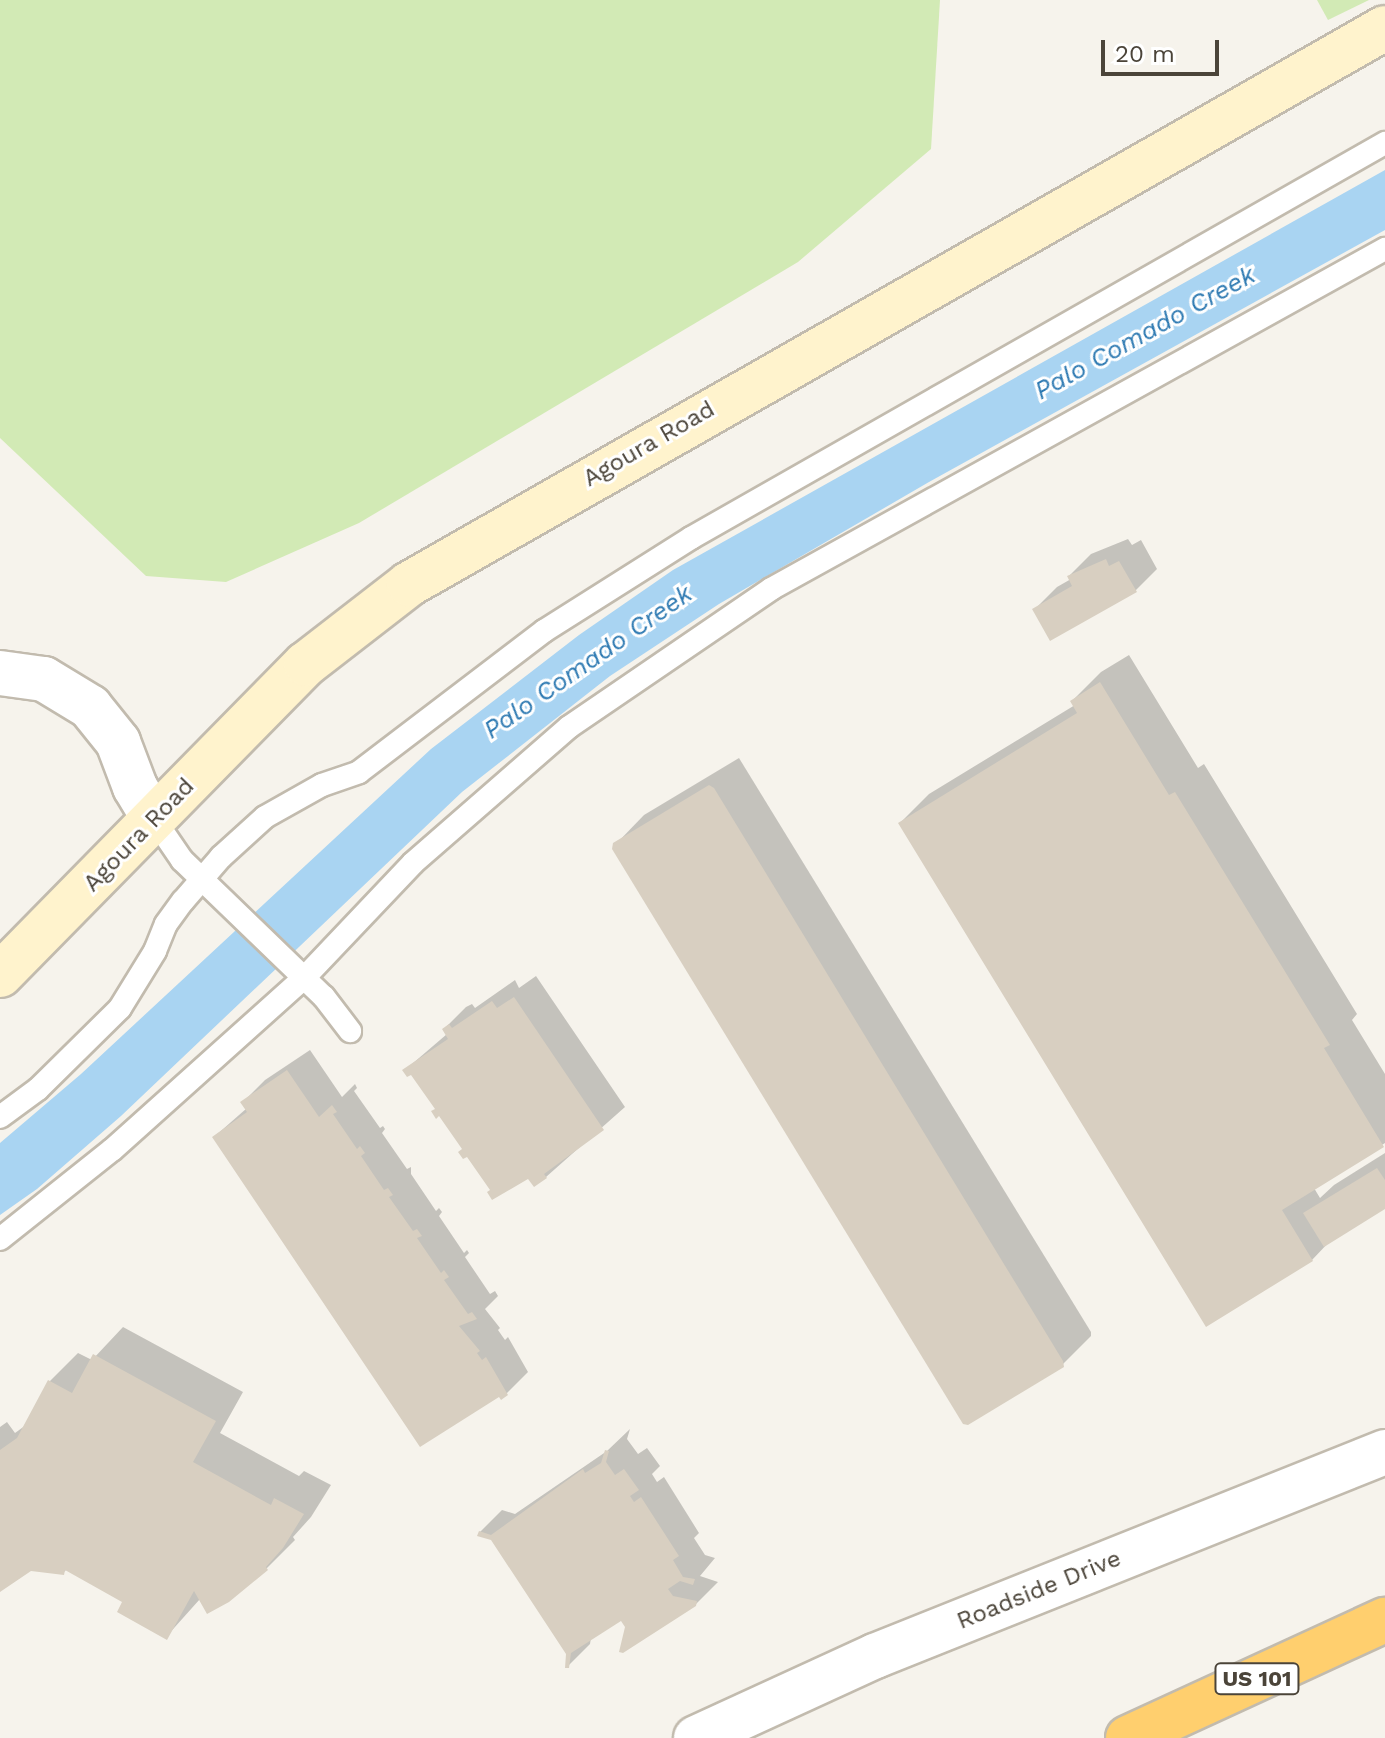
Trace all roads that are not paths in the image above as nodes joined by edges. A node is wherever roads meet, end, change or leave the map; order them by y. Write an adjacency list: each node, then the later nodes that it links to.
1 (1385, 28): 5 (main road, Agoura Road)
2 (1385, 143): 6 (lane)
3 (1385, 249): 7 (lane)
4 (0, 673): 5 (street)
5 (154, 819): 6 (lane); 8 (main road, Agoura Road)
6 (200, 878): 7 (lane); 10 (lane)
7 (299, 972): 9 (lane); 11 (lane)
8 (0, 975)
9 (350, 1031)
10 (0, 1117)
11 (0, 1239)
12 (1385, 1452): 14 (street, Roadside Drive)
13 (1385, 1620): 15 (highway, US 101)
14 (696, 1738)
15 (1128, 1738)

